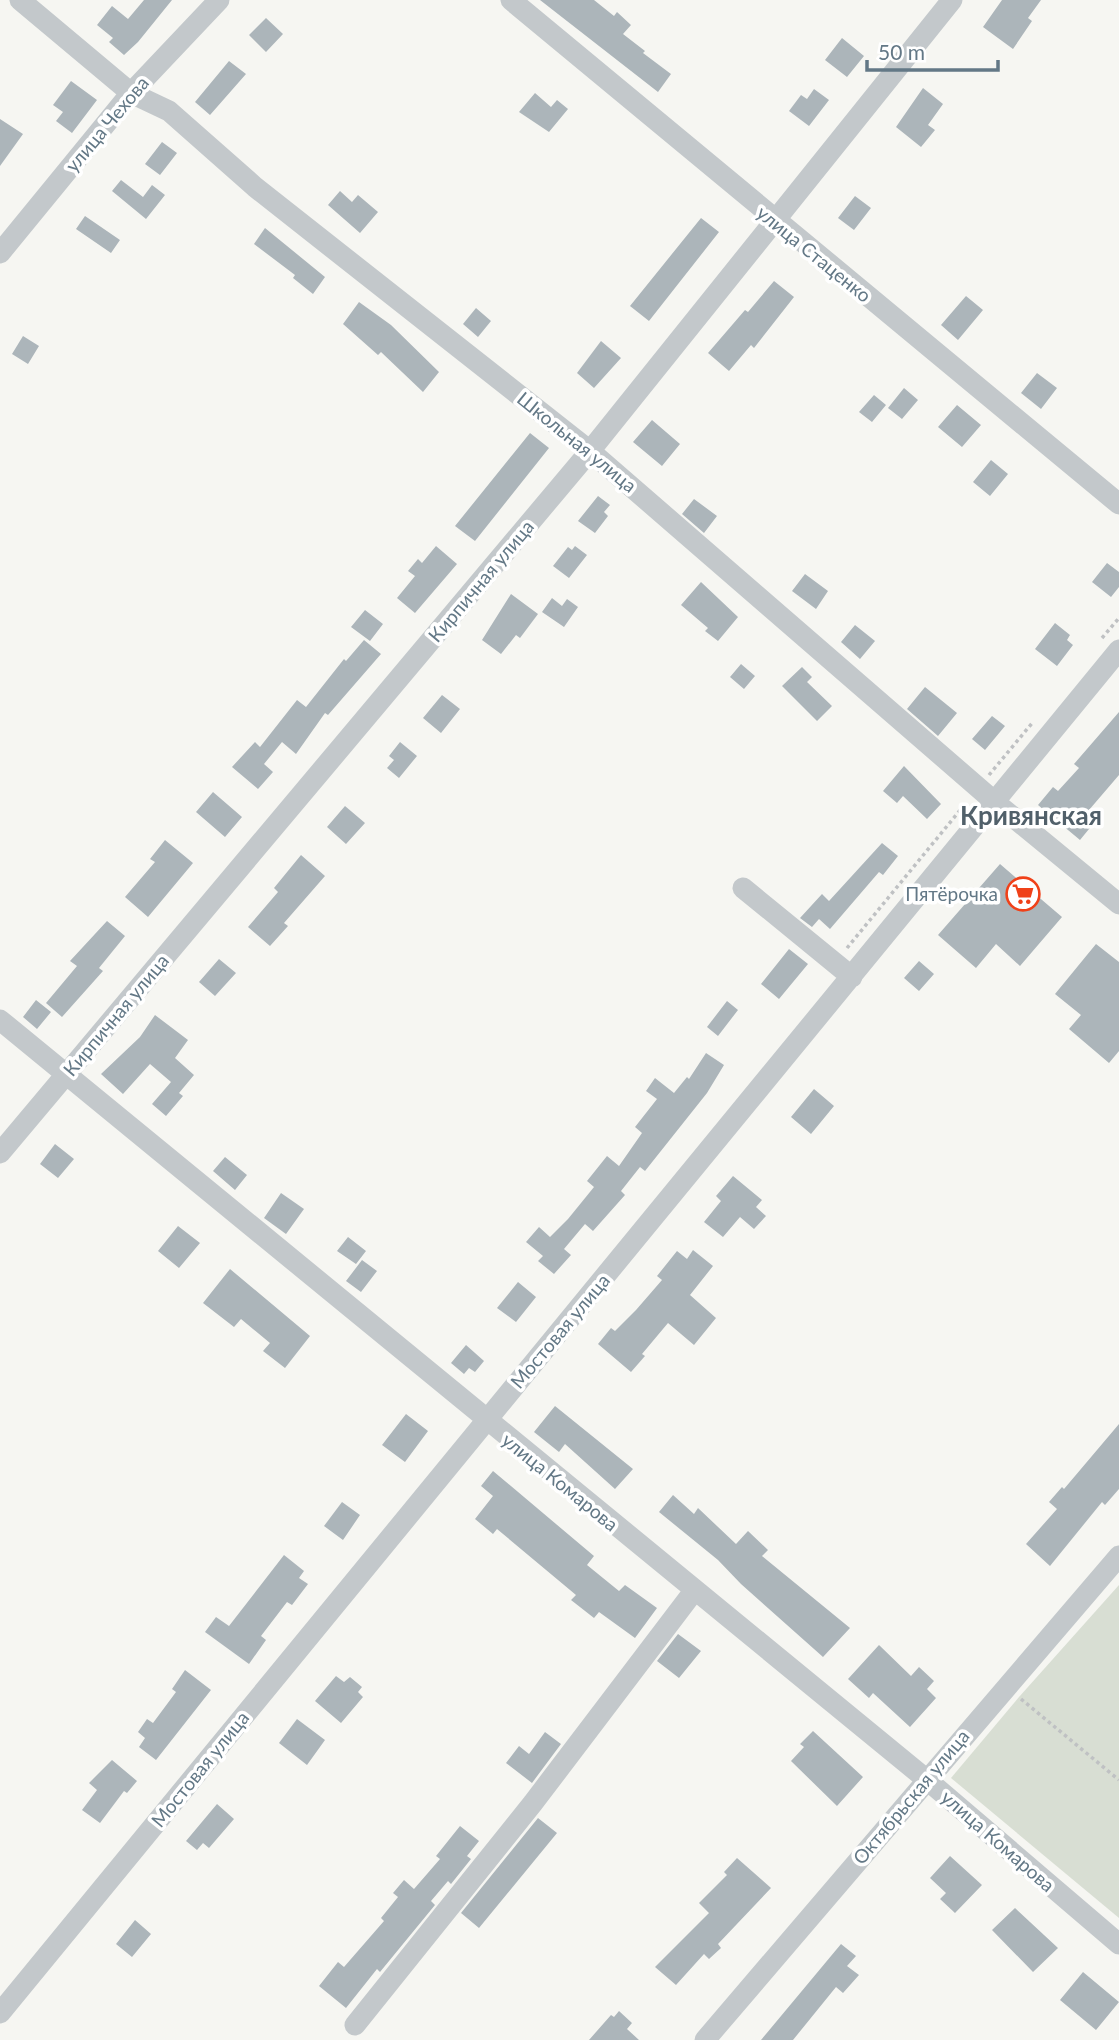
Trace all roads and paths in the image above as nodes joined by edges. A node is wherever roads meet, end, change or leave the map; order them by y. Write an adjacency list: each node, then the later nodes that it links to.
1 (20, 0): 5 (street, Школьная улица)
2 (219, 0): 5 (street, улица Чехова)
3 (511, 0): 6 (street, улица Стаценко)
4 (952, 0): 6 (street, Кирпичная улица)
5 (131, 93): 7 (street, улица Чехова); 8 (street, Школьная улица)
6 (775, 222): 8 (street, Кирпичная улица); 9 (street, улица Стаценко)
7 (0, 253)
8 (590, 451): 11 (street, Школьная улица); 16 (street, Кирпичная улица)
9 (1119, 504)
10 (1119, 650): 11 (street, Мостовая улица)
11 (996, 803): 13 (street, Школьная улица); 14 (street, Мостовая улица)
12 (743, 888): 14 (street)
13 (1119, 904)
14 (852, 977): 18 (street, Мостовая улица)
15 (0, 1020): 16 (street, улица Комарова)
16 (66, 1073): 17 (street, Кирпичная улица); 18 (street, улица Комарова)
17 (0, 1153)
18 (486, 1421): 20 (street, улица Комарова); 25 (street, Мостовая улица)
19 (1119, 1556): 21 (street, Октябрьская улица)
20 (694, 1591): 22 (street, улица Комарова); 26 (street)
21 (1006, 1687): 22 (street, Октябрьская улица); 23 (path)
22 (926, 1779): 24 (street, улица Комарова); 27 (street, Октябрьская улица)
23 (1119, 1780)
24 (1119, 1944)
25 (0, 2013)
26 (355, 2025)
27 (705, 2040)

